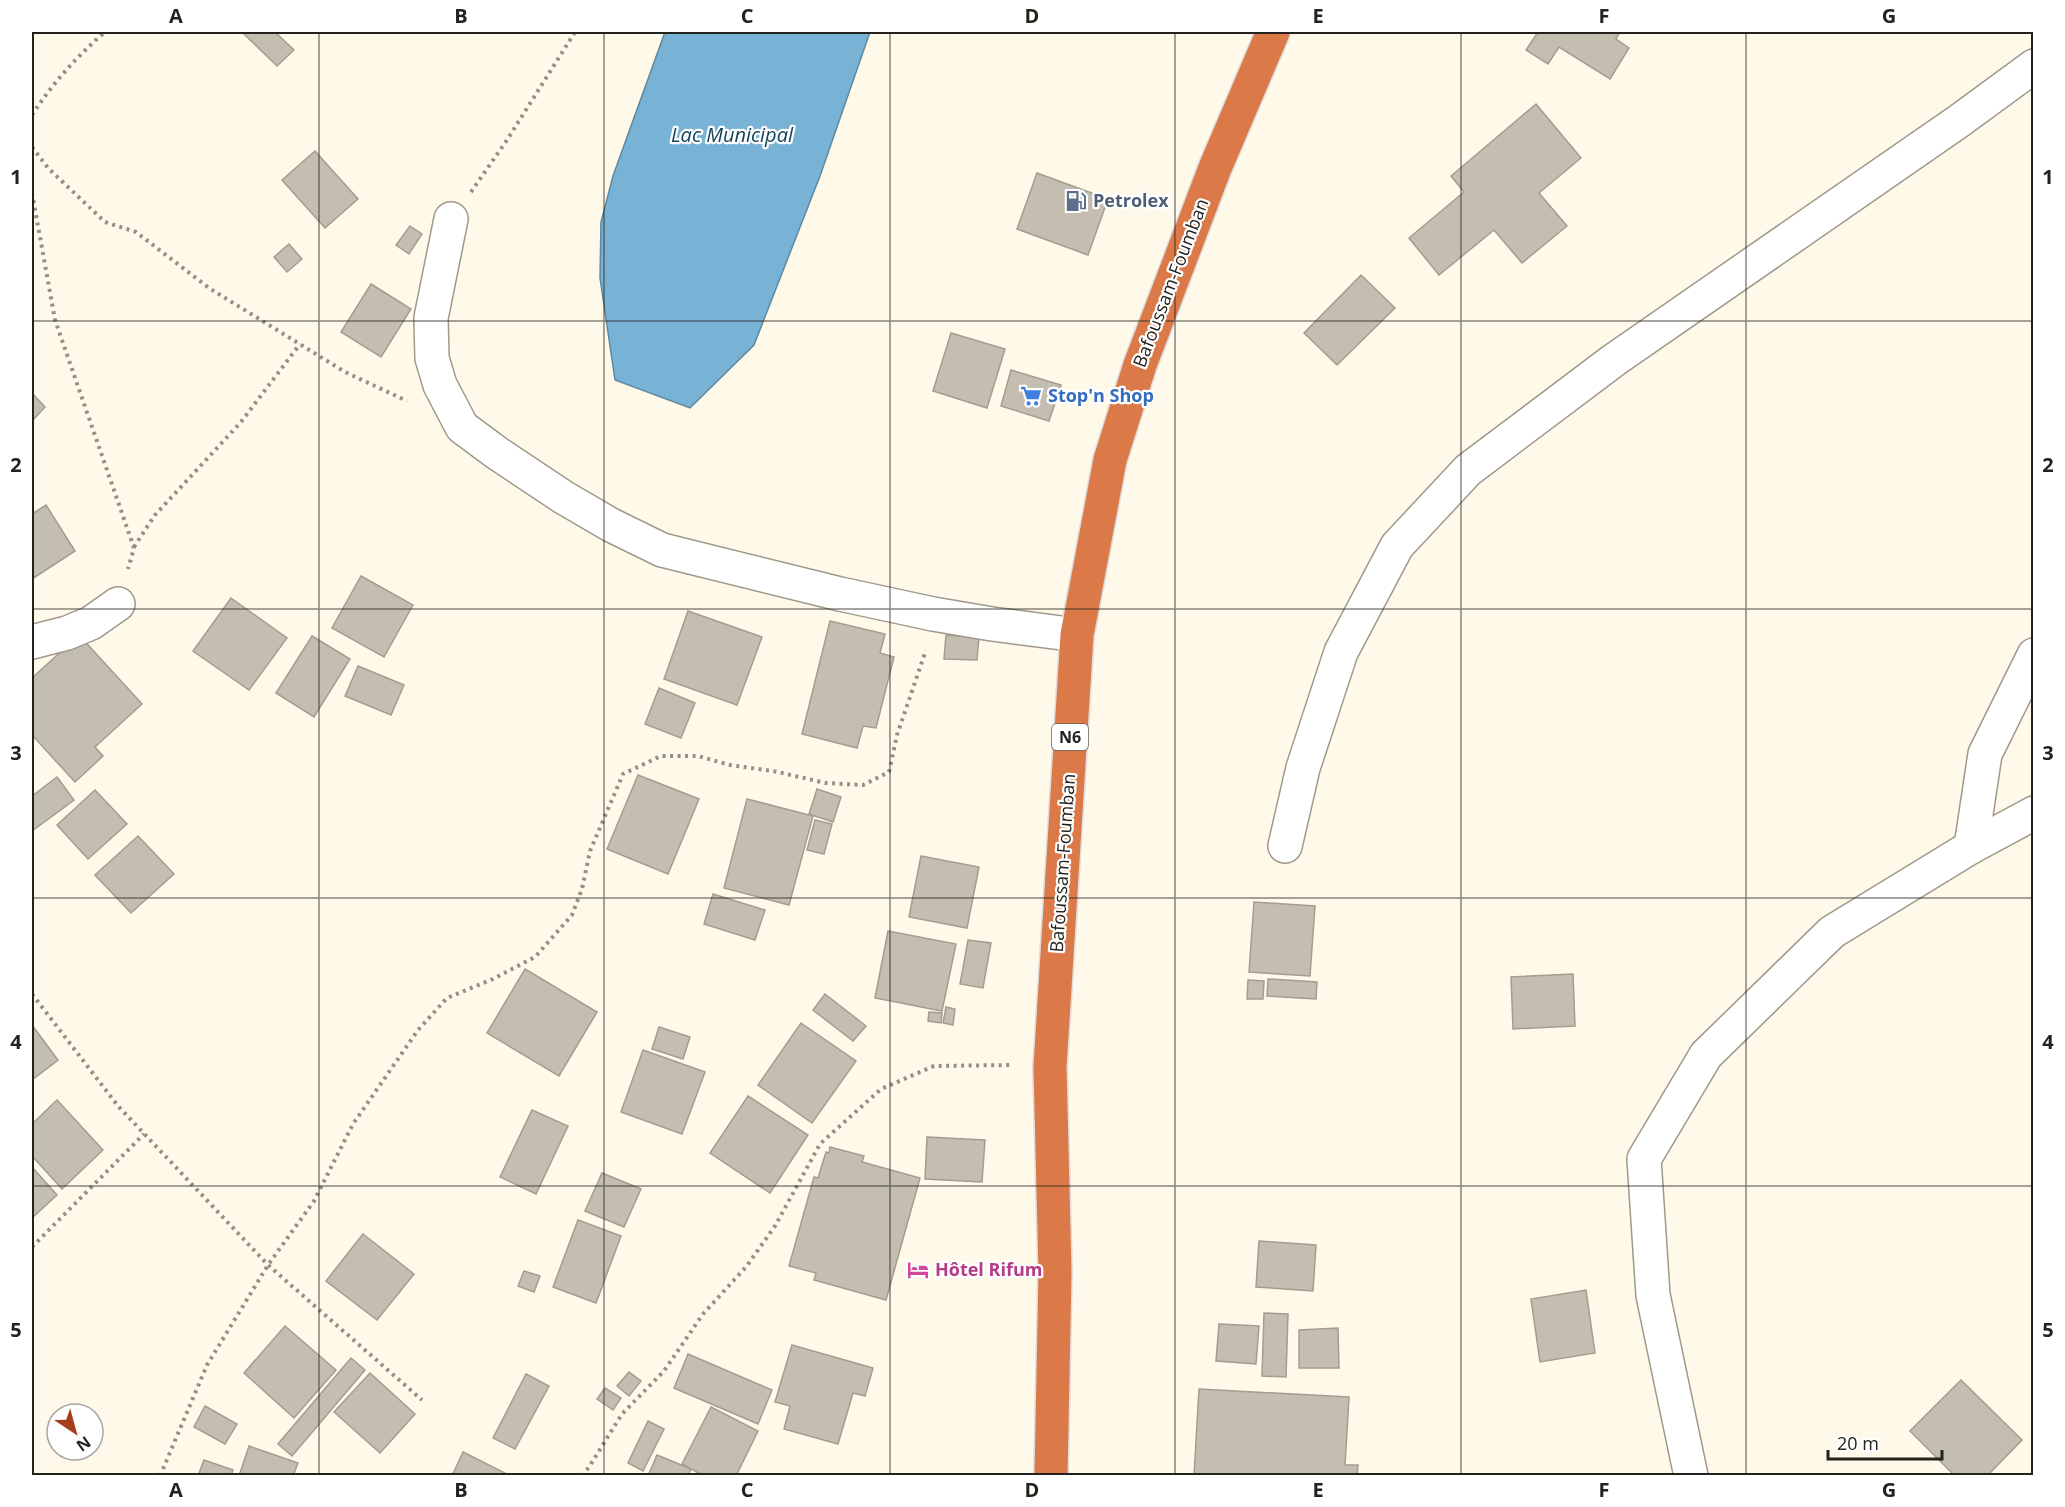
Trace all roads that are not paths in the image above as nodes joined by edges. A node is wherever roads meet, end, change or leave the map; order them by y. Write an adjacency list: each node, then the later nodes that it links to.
1 (1273, 32): 5 (highway, Bafoussam-Foumban / N6)
2 (2034, 66): 9 (street)
3 (451, 219): 5 (street)
4 (118, 604): 6 (street)
5 (1077, 635): 11 (highway, Bafoussam-Foumban / N6)
6 (32, 642)
7 (2034, 655): 10 (street)
8 (2034, 813): 10 (street)
9 (1285, 846)
10 (1971, 847): 12 (street)
11 (1052, 1476)
12 (1690, 1476)

